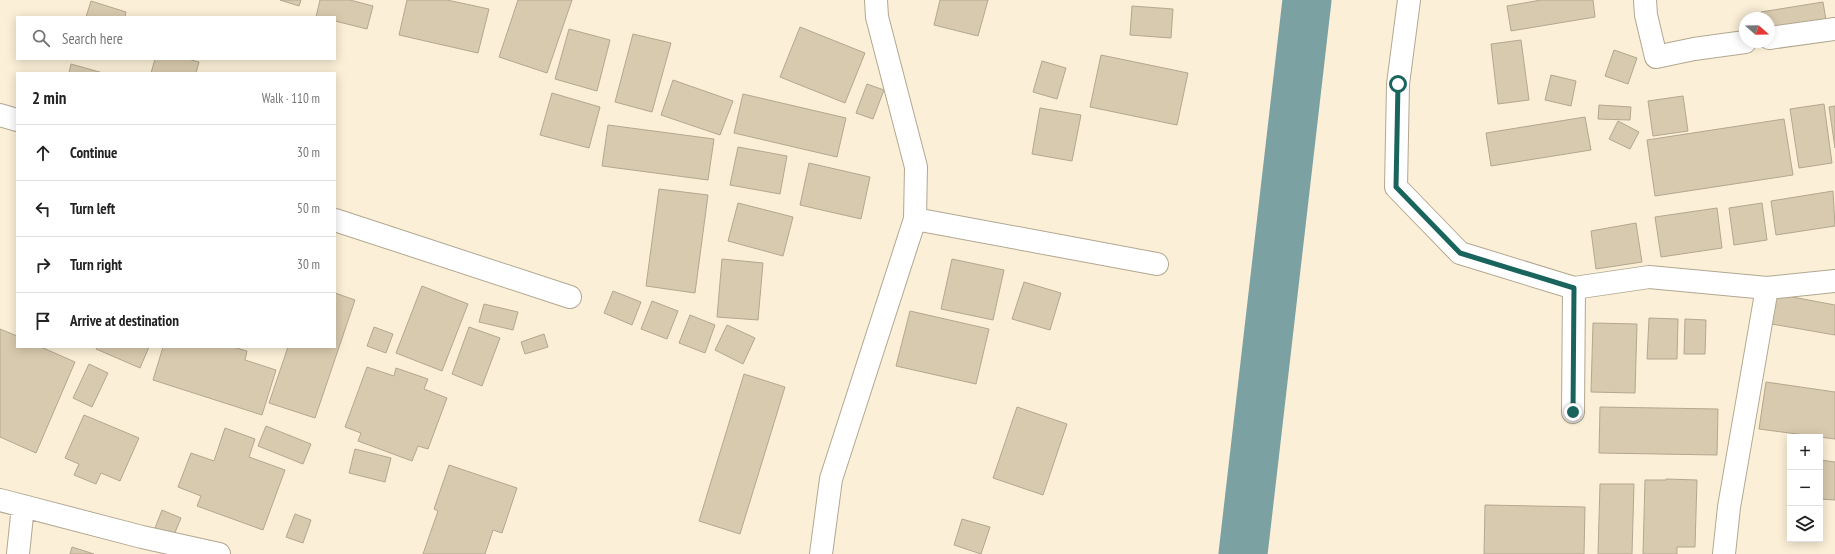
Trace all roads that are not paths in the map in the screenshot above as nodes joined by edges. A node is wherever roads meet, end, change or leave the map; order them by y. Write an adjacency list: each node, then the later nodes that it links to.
1 (862, 0): 4 (street)
2 (1409, 0): 14 (street)
3 (1645, 0): 7 (street)
4 (876, 8): 10 (street)
5 (1835, 30): 6 (street)
6 (1775, 37)
7 (1739, 43)
8 (0, 115): 9 (street)
9 (16, 120)
10 (916, 219): 12 (street); 22 (street)
11 (336, 220): 16 (street)
12 (1157, 264)
13 (1835, 281): 15 (street)
14 (1574, 288): 15 (street); 17 (street)
15 (1767, 288): 23 (street)
16 (570, 297)
17 (1573, 412)
18 (0, 500): 19 (street)
19 (24, 506): 20 (street); 21 (street)
20 (18, 554)
21 (219, 554)
22 (821, 554)
23 (1724, 554)

